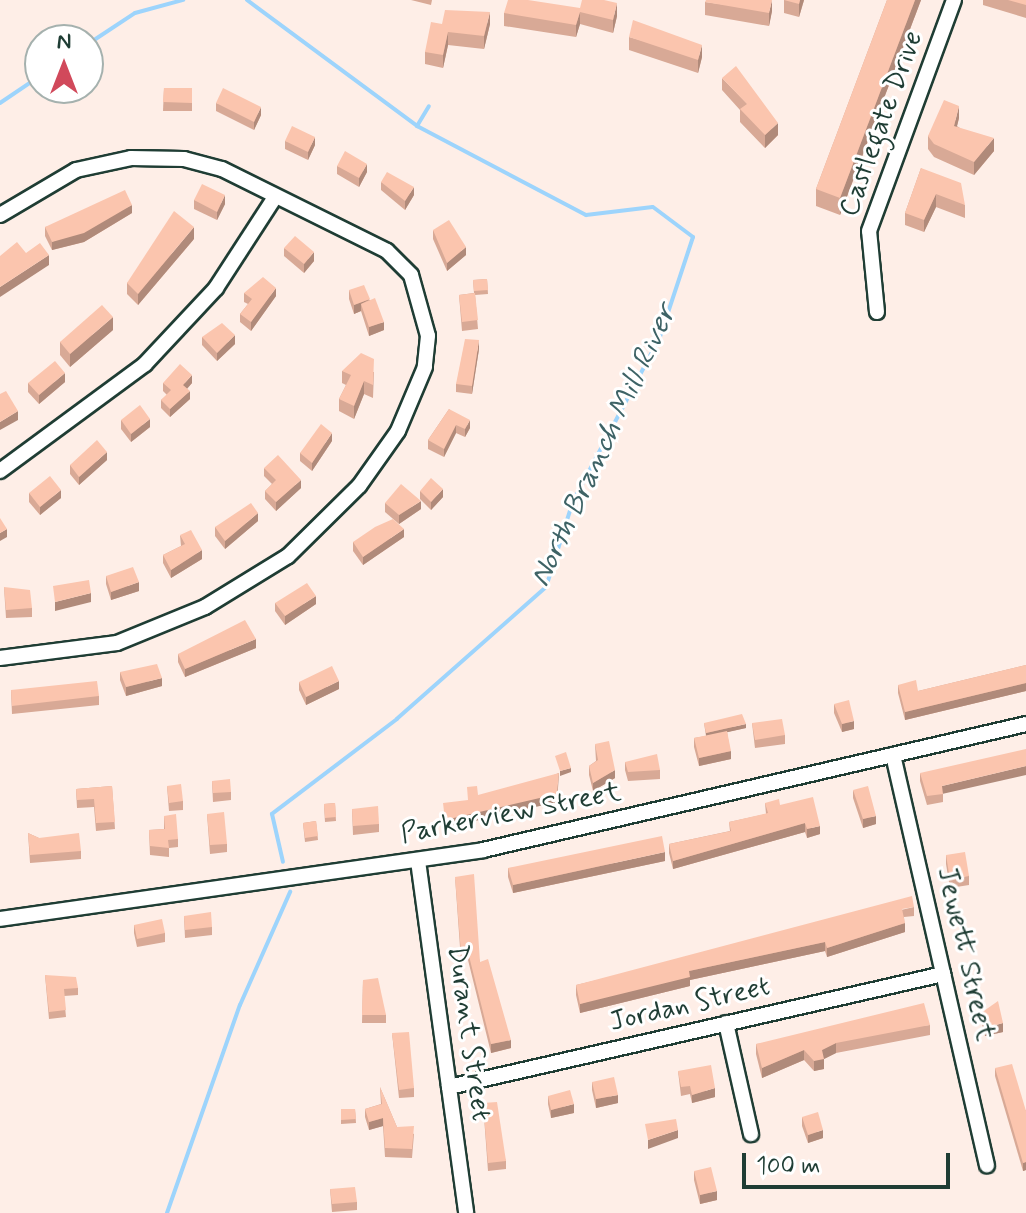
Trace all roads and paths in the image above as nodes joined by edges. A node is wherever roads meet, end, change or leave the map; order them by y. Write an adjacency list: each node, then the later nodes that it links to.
1 (954, 0): 4 (street, Castlegate Drive)
2 (275, 197): 3 (street); 5 (street); 6 (street)
3 (0, 215)
4 (877, 312)
5 (0, 471)
6 (0, 658)
7 (1026, 724): 8 (street, Parkerview Street)
8 (893, 755): 9 (street, Parkerview Street); 11 (street, Jewett Street)
9 (418, 861): 10 (street, Parkerview Street); 13 (street, Durant Street)
10 (0, 919)
11 (943, 974): 12 (street, Jordan Street); 15 (street, Jewett Street)
12 (726, 1023): 13 (street, Jordan Street); 14 (street)
13 (449, 1087): 16 (street, Durant Street)
14 (751, 1134)
15 (987, 1165)
16 (466, 1213)

